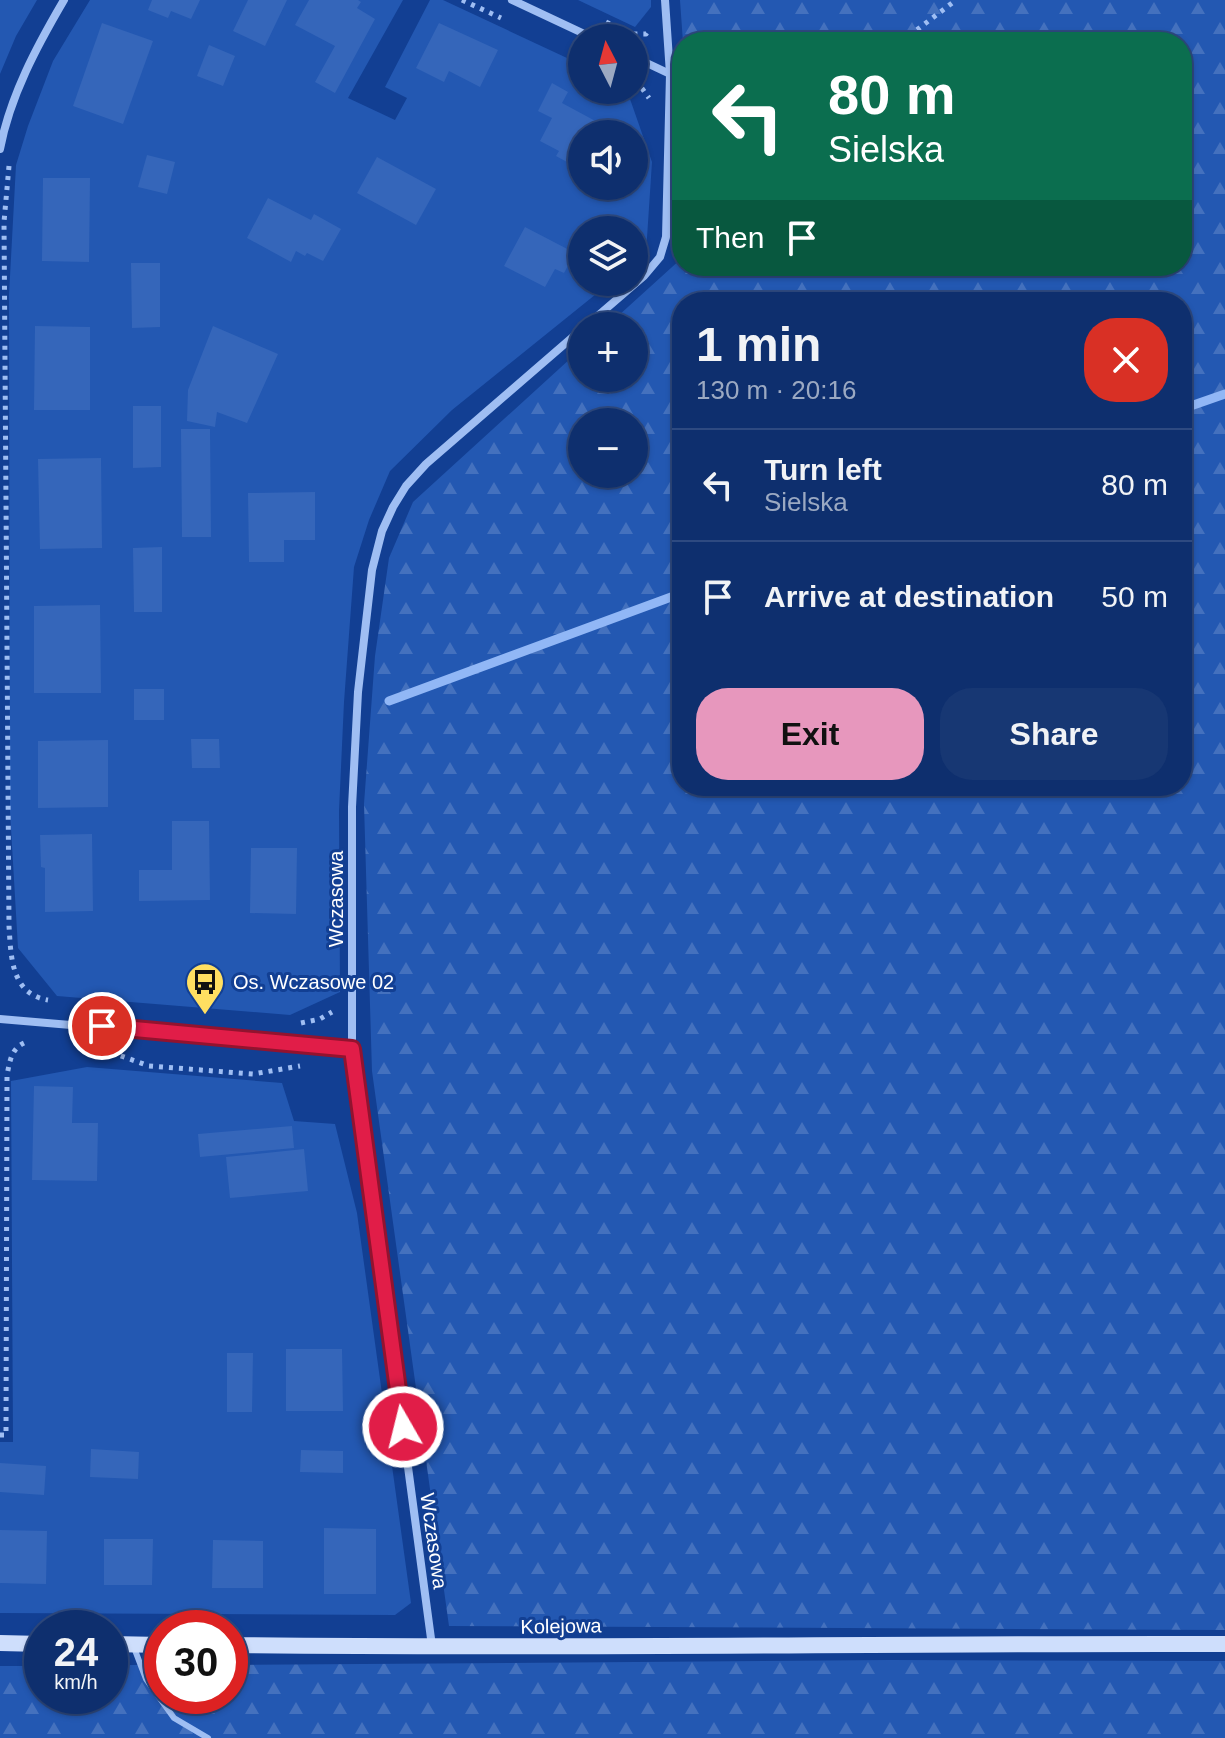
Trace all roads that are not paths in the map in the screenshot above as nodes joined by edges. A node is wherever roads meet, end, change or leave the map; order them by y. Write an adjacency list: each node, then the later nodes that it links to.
1 (64, 0): 7 (street)
2 (512, 0): 4 (street)
3 (665, 0): 6 (street, Wczasowa)
4 (568, 26)
5 (648, 64): 6 (street)
6 (670, 74): 8 (street, Wczasowa)
7 (0, 149)
8 (602, 312)
9 (568, 342): 11 (street, Wczasowa)
10 (0, 1019): 11 (street)
11 (352, 1049): 19 (street, Wczasowa)
12 (0, 1643): 13 (street)
13 (24, 1644)
14 (128, 1644): 15 (street)
15 (132, 1644): 16 (street); 20 (lane)
16 (144, 1644)
17 (1225, 1644): 19 (street, Kolejowa)
18 (248, 1645): 19 (street, Kolejowa)
19 (432, 1647)
20 (208, 1738)

